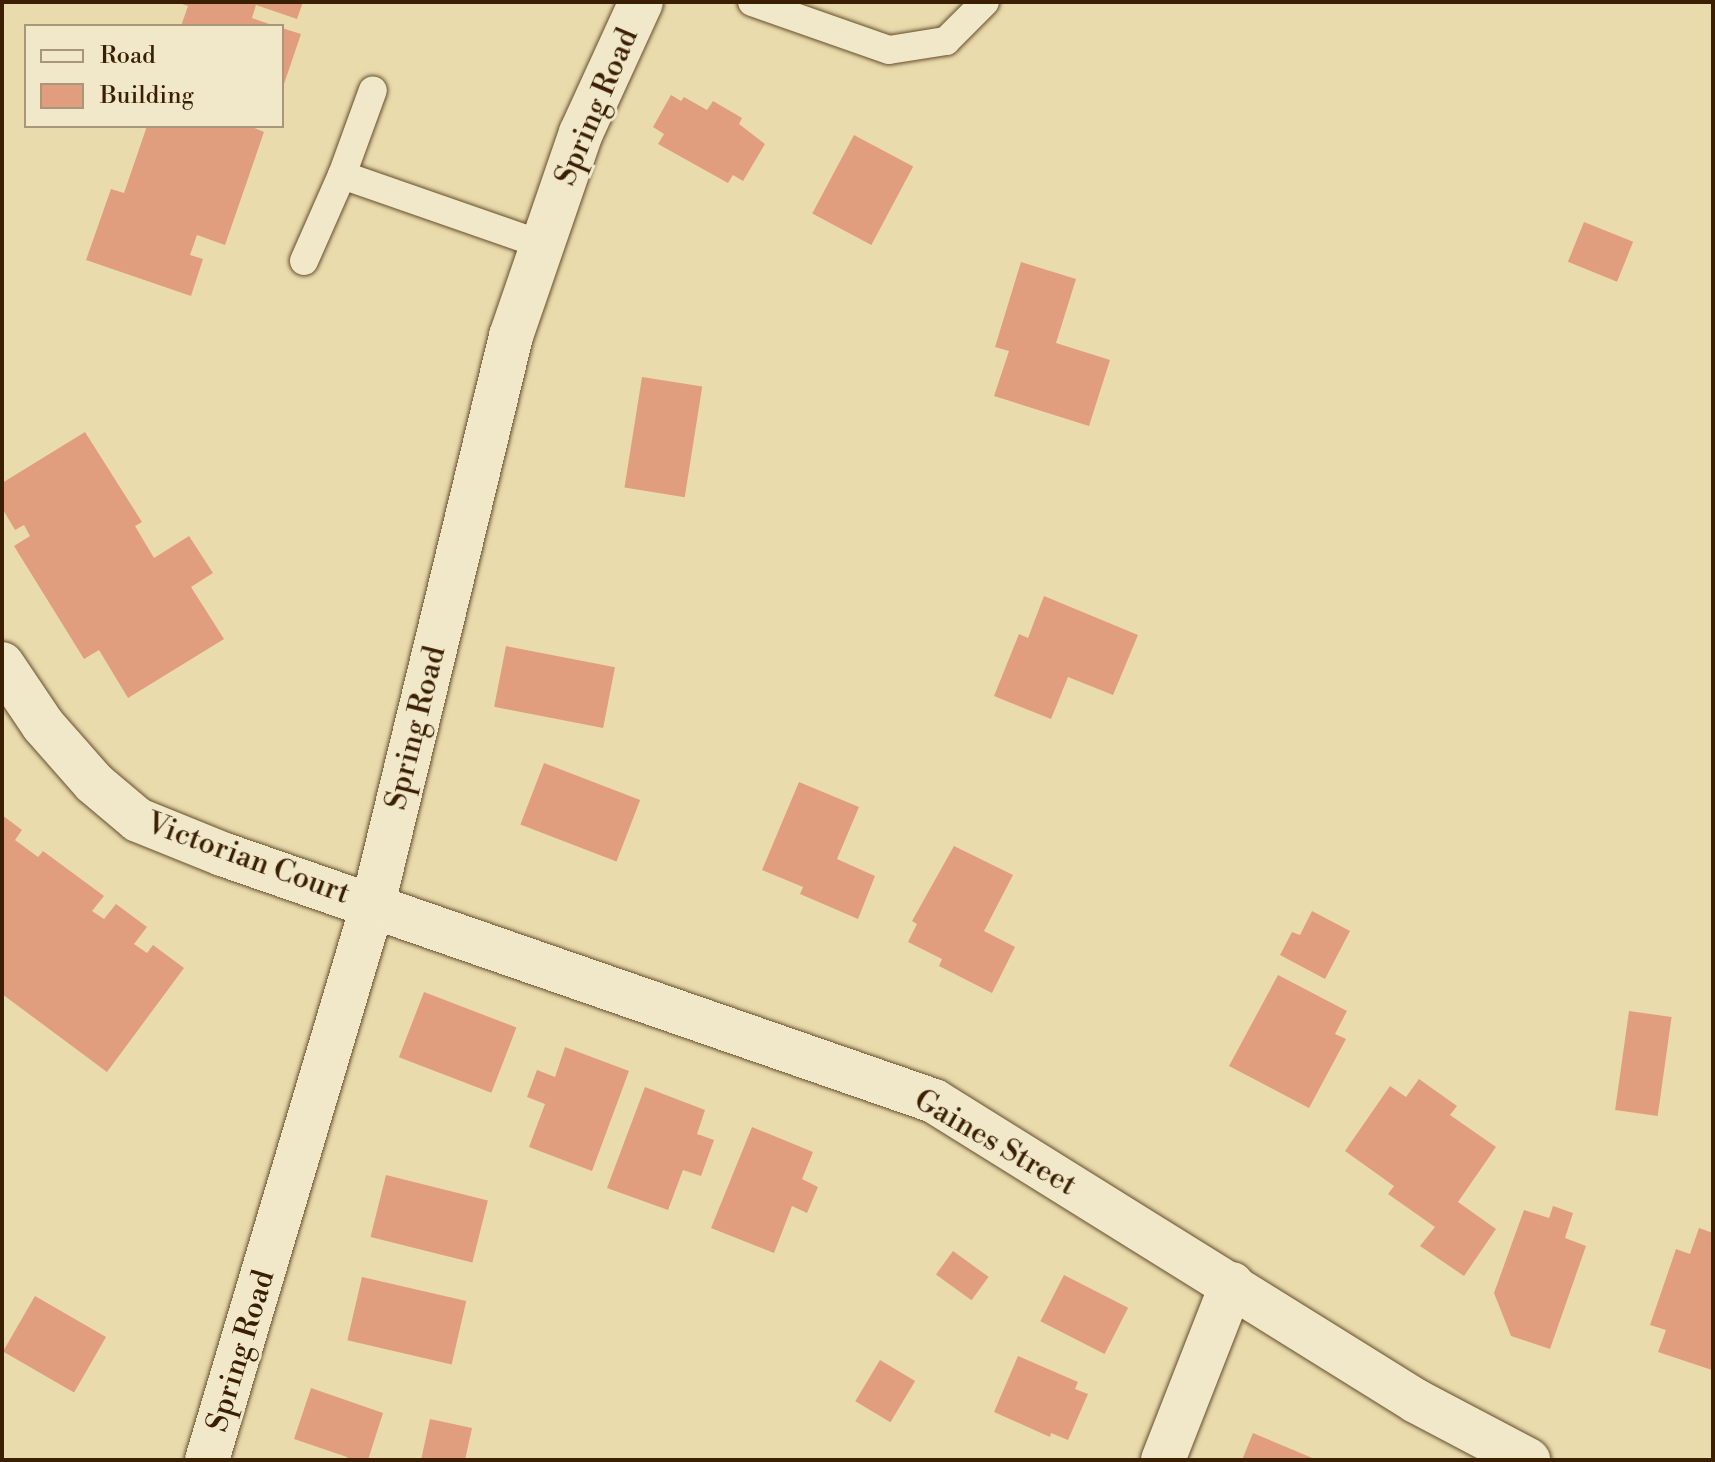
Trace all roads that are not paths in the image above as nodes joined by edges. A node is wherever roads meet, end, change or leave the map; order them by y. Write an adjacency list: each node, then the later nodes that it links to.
1 (641, 2): 6 (street, Spring Road)
2 (752, 2): 3 (lane)
3 (985, 2)
4 (373, 90): 5 (lane)
5 (342, 175): 6 (lane); 7 (lane)
6 (543, 245): 9 (street, Spring Road)
7 (304, 261)
8 (2, 664): 9 (street, Victorian Court)
9 (373, 904): 10 (street, Gaines Street); 11 (street, Spring Road)
10 (1232, 1284): 12 (street); 13 (street, Gaines Street)
11 (207, 1460)
12 (1163, 1460)
13 (1528, 1460)

